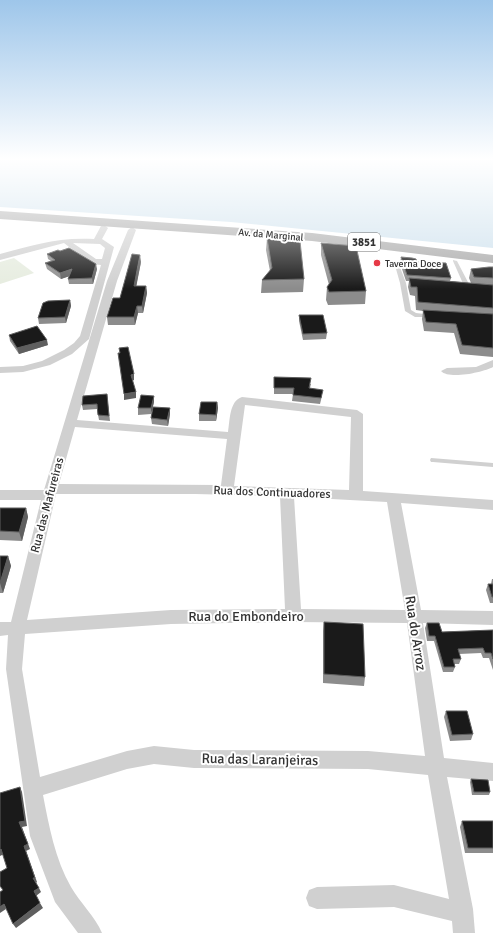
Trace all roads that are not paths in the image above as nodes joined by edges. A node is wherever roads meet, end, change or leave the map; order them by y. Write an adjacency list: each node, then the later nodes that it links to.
1 (0, 215): 3 (main road, Av. da Marginal)
2 (0, 220): 4 (main road, Av. da Marginal)
3 (133, 227): 4 (main road, Av. da Marginal); 8 (main road, Av. da Marginal / 3851); 9 (main road, Av. da Marginal / 3851); 22 (street, Rua das Mafureiras)
4 (104, 228): 6 (street)
5 (71, 240): 6 (street); 7 (street); 10 (street)
6 (96, 242): 10 (street)
7 (0, 258)
8 (493, 259)
9 (455, 261): 12 (main road, Av. da Marginal / 3851); 16 (lane)
10 (106, 262): 20 (street)
11 (396, 262): 13 (lane)
12 (493, 265)
13 (403, 284): 14 (lane); 18 (lane)
14 (410, 284)
15 (461, 287): 16 (lane)
16 (468, 288): 17 (lane)
17 (474, 288)
18 (438, 317)
19 (493, 363): 21 (street)
20 (0, 370)
21 (446, 371)
22 (70, 423): 23 (street); 27 (street, Rua das Mafureiras)
23 (234, 436): 26 (street); 30 (street)
24 (433, 460): 25 (lane)
25 (493, 465)
26 (227, 490): 27 (street, Rua dos Continuadores); 28 (street, Rua dos Continuadores)
27 (50, 492): 29 (street, Rua dos Continuadores); 36 (street, Rua das Mafureiras)
28 (287, 492): 30 (street, Rua dos Continuadores); 33 (street)
29 (0, 495)
30 (356, 495): 31 (street, Rua dos Continuadores)
31 (393, 499): 32 (street, Rua dos Continuadores); 34 (street, Rua do Arroz)
32 (493, 506)
33 (293, 615): 34 (street, Rua do Embondeiro); 36 (street, Rua do Embondeiro)
34 (414, 616): 35 (street, Rua do Embondeiro); 38 (street, Rua do Arroz)
35 (493, 618)
36 (17, 628): 37 (street, Rua do Embondeiro); 40 (street, Rua das Mafureiras)
37 (0, 629)
38 (436, 767): 39 (street, Rua das Laranjeiras); 40 (street, Rua das Laranjeiras); 42 (street, Rua do Arroz)
39 (493, 772)
40 (32, 789): 43 (street, Rua das Mafureiras)
41 (317, 898): 42 (street)
42 (462, 909): 44 (street, Rua do Arroz)
43 (91, 933)
44 (464, 933)

